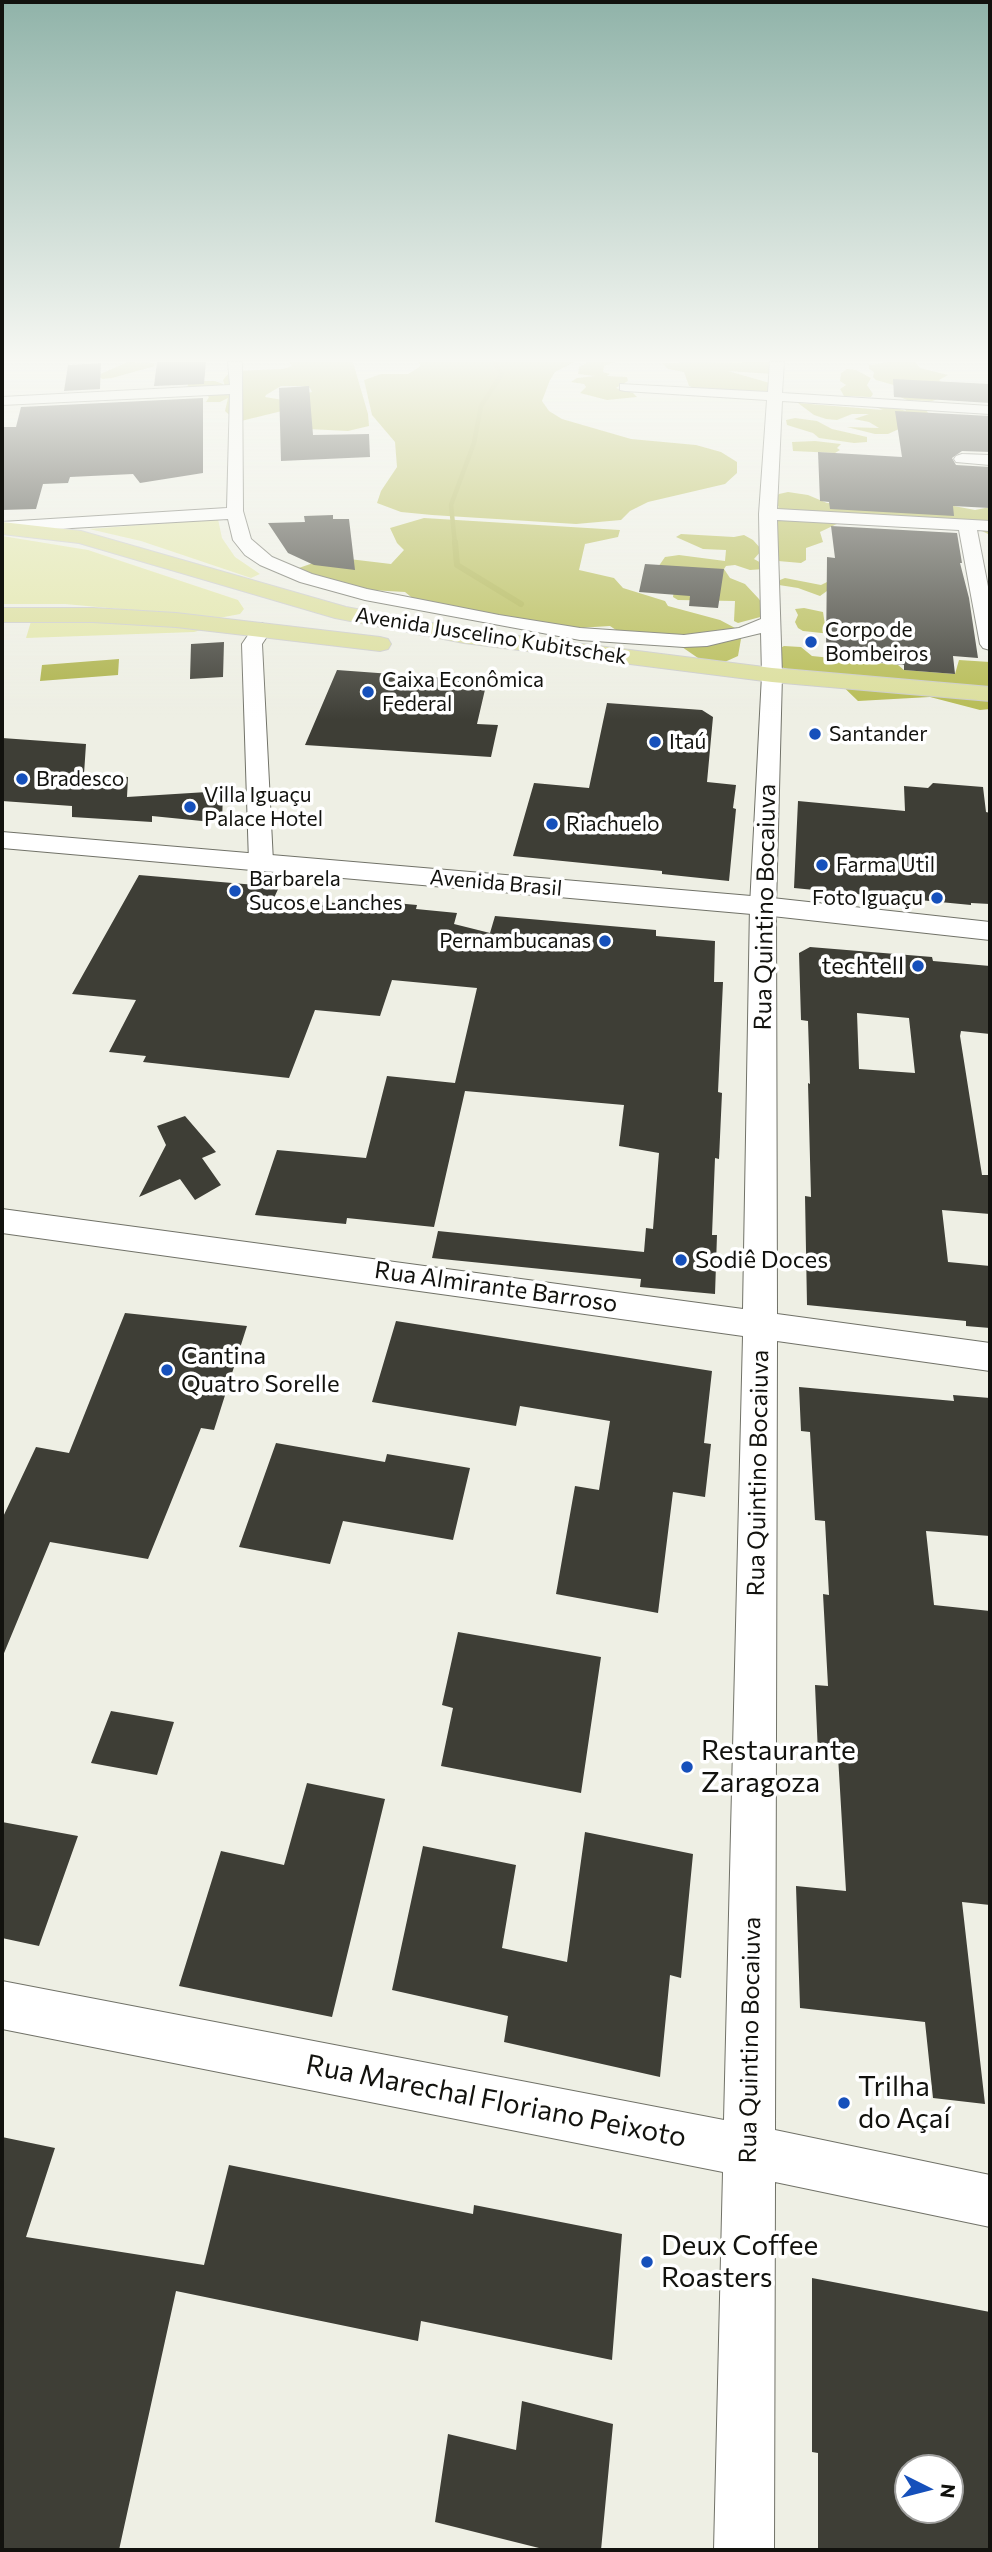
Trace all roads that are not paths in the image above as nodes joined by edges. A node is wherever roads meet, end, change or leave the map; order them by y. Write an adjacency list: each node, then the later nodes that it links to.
1 (236, 481): 3 (street)
2 (770, 481): 4 (street, Rua Quintino Bocaiuva)
3 (236, 513): 7 (street, Avenida Juscelino Kubitschek); 12 (street)
4 (768, 514): 5 (street); 10 (street, Rua Quintino Bocaiuva)
5 (967, 525): 6 (street); 13 (street)
6 (990, 526)
7 (2, 527): 8 (main road, Avenida Juscelino Kubitschek)
8 (343, 613): 11 (main road); 14 (main road, Avenida Juscelino Kubitschek)
9 (2, 615): 11 (main road, Avenida Juscelino Kubitschek)
10 (772, 621): 12 (street); 14 (street, Rua Quintino Bocaiuva)
11 (262, 629): 14 (main road, Avenida Juscelino Kubitschek); 18 (street)
12 (684, 641): 14 (street)
13 (990, 644)
14 (771, 677): 15 (main road, Avenida Juscelino Kubitschek); 16 (main road, Avenida Juscelino Kubitschek); 19 (street, Rua Quintino Bocaiuva)
15 (990, 694)
16 (990, 716)
17 (2, 840): 18 (street, Avenida Brasil)
18 (261, 862): 19 (street, Avenida Brasil)
19 (763, 906): 20 (street, Avenida Brasil); 22 (street, Rua Quintino Bocaiuva)
20 (990, 931)
21 (2, 1221): 22 (street, Rua Almirante Barroso)
22 (760, 1323): 23 (street, Rua Almirante Barroso); 25 (street, Rua Quintino Bocaiuva)
23 (990, 1357)
24 (2, 2005): 25 (street, Rua Marechal Floriano Peixoto)
25 (749, 2151): 26 (street, Rua Marechal Floriano Peixoto); 27 (street, Rua Quintino Bocaiuva)
26 (990, 2201)
27 (744, 2550)

